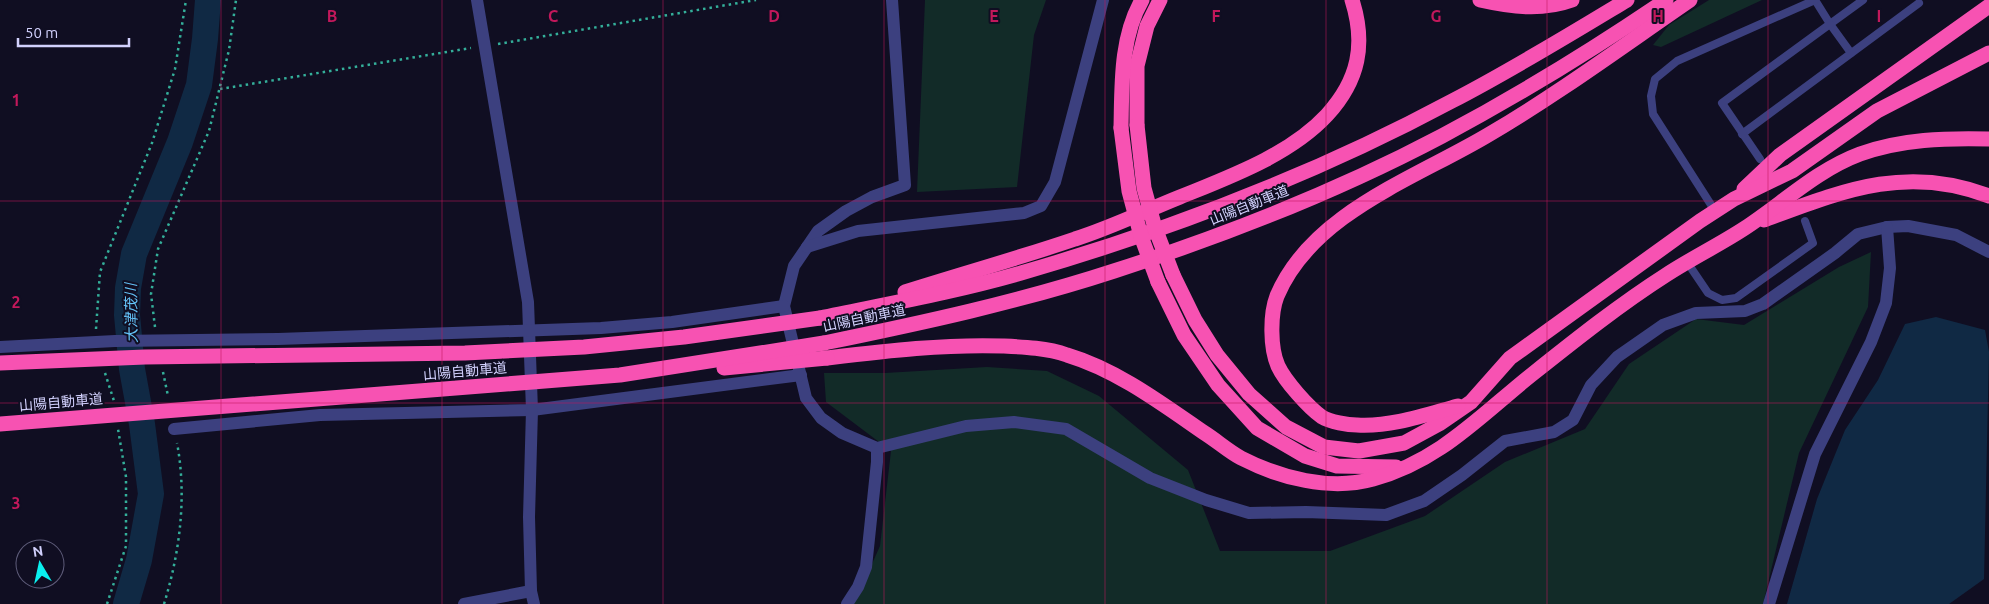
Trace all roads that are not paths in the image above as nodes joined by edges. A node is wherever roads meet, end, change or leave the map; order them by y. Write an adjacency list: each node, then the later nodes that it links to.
1 (477, 0): 33 (street)
2 (892, 0): 28 (street)
3 (1103, 0): 28 (street)
4 (1142, 0): 43 (highway, bridge)
5 (1160, 0): 38 (highway, bridge)
6 (1352, 0): 32 (highway)
7 (1480, 0): 8 (highway)
8 (1572, 0)
9 (1627, 0): 32 (highway, 山陽自動車道)
10 (1666, 0): 36 (highway, 山陽自動車道, bridge)
11 (1690, 0): 38 (highway)
12 (1815, 0): 16 (lane); 24 (lane)
13 (1863, 0): 16 (lane)
14 (1919, 3): 17 (lane)
15 (1989, 6): 23 (highway)
16 (1830, 24): 17 (lane); 19 (lane)
17 (1851, 53): 19 (lane)
18 (1989, 53): 23 (highway)
19 (1742, 134): 21 (lane)
20 (1989, 140): 27 (highway)
21 (1760, 160)
22 (1989, 196): 27 (highway)
23 (1734, 199): 24 (highway)
24 (1715, 211): 38 (highway)
25 (1805, 221): 30 (lane)
26 (1888, 227): 29 (street); 42 (street); 48 (street)
27 (1745, 228): 30 (highway)
28 (808, 246): 31 (street)
29 (1989, 252)
30 (1687, 262): 43 (highway)
31 (784, 306): 33 (street); 37 (street)
32 (820, 318): 35 (highway, 山陽自動車道, bridge)
33 (530, 330): 34 (street); 39 (street)
34 (0, 348)
35 (0, 363)
36 (620, 375): 40 (highway, 山陽自動車道, bridge); 43 (highway, bridge)
37 (801, 375): 39 (street); 42 (street)
38 (1471, 402)
39 (532, 410): 41 (street); 44 (street)
40 (0, 424)
41 (174, 429)
42 (877, 448): 47 (street)
43 (1405, 467)
44 (531, 590): 45 (street); 46 (street)
45 (464, 604)
46 (534, 604)
47 (847, 604)
48 (1769, 604)

